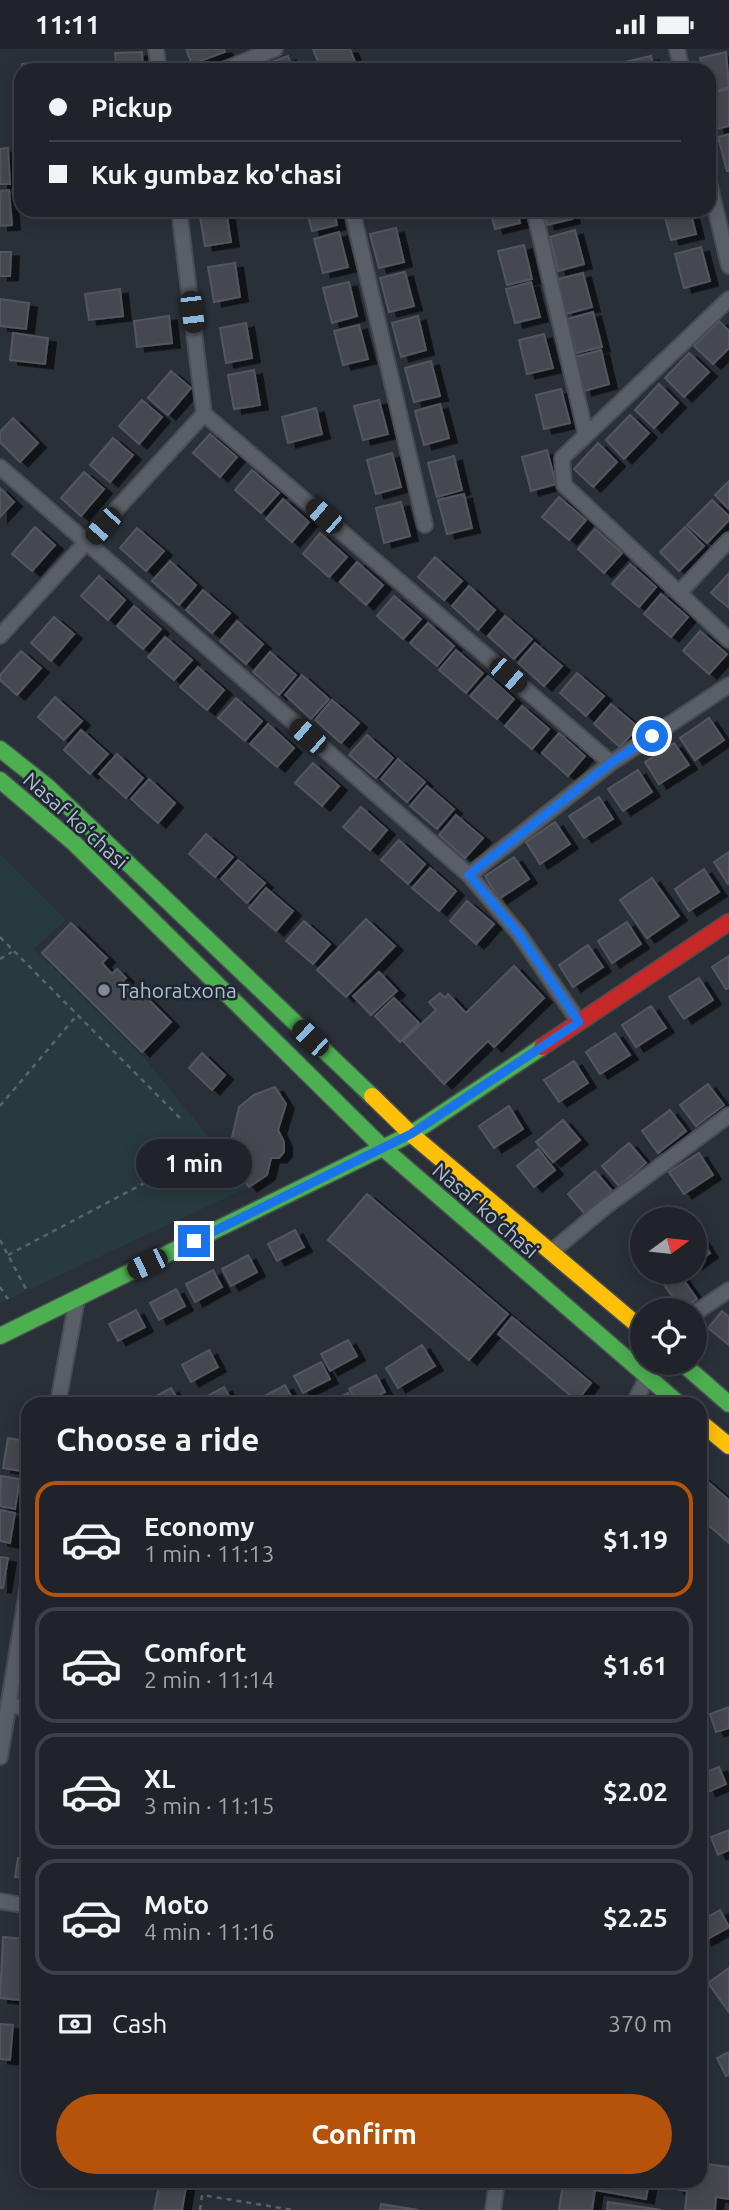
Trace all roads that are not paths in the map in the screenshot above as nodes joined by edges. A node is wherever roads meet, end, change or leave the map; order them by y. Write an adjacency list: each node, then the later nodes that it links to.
1 (275, 49): 2 (street)
2 (240, 63)
3 (716, 211): 7 (street)
4 (180, 217): 9 (street)
5 (354, 217): 12 (street)
6 (536, 217): 10 (street)
7 (729, 266)
8 (729, 299): 10 (street)
9 (204, 414): 14 (street); 20 (street)
10 (586, 435): 15 (street)
11 (0, 467): 14 (street)
12 (425, 525)
13 (729, 540): 15 (street)
14 (86, 545): 16 (street); 22 (street)
15 (679, 593): 17 (street)
16 (0, 636)
17 (729, 640)
18 (729, 685): 20 (street)
19 (0, 749): 26 (main road, Nasaf ko‘chasi)
20 (611, 763): 22 (street)
21 (0, 780): 27 (main road, Nasaf ko‘chasi)
22 (469, 875): 24 (street)
23 (729, 922): 24 (main road)
24 (579, 1022): 26 (main road)
25 (729, 1115): 28 (street)
26 (411, 1134): 27 (main road); 28 (main road, Nasaf ko‘chasi)
27 (383, 1148): 30 (main road); 35 (main road, Nasaf ko‘chasi)
28 (551, 1252): 32 (main road, Nasaf ko‘chasi)
29 (729, 1290): 31 (street)
30 (76, 1299): 33 (main road); 36 (street)
31 (707, 1305)
32 (630, 1319)
33 (0, 1336)
34 (696, 1375): 39 (main road)
35 (647, 1378): 37 (street); 38 (main road, Nasaf ko‘chasi)
36 (59, 1397)
37 (637, 1397)
38 (671, 1397)
39 (729, 1404)
40 (707, 1428): 41 (main road)
41 (729, 1446)
42 (21, 1627): 43 (street)
43 (8, 1705): 44 (street); 45 (street)
44 (21, 1707)
45 (0, 1757)
46 (0, 1901): 47 (street)
47 (21, 1905)
48 (496, 2188): 49 (street)
49 (493, 2210)

